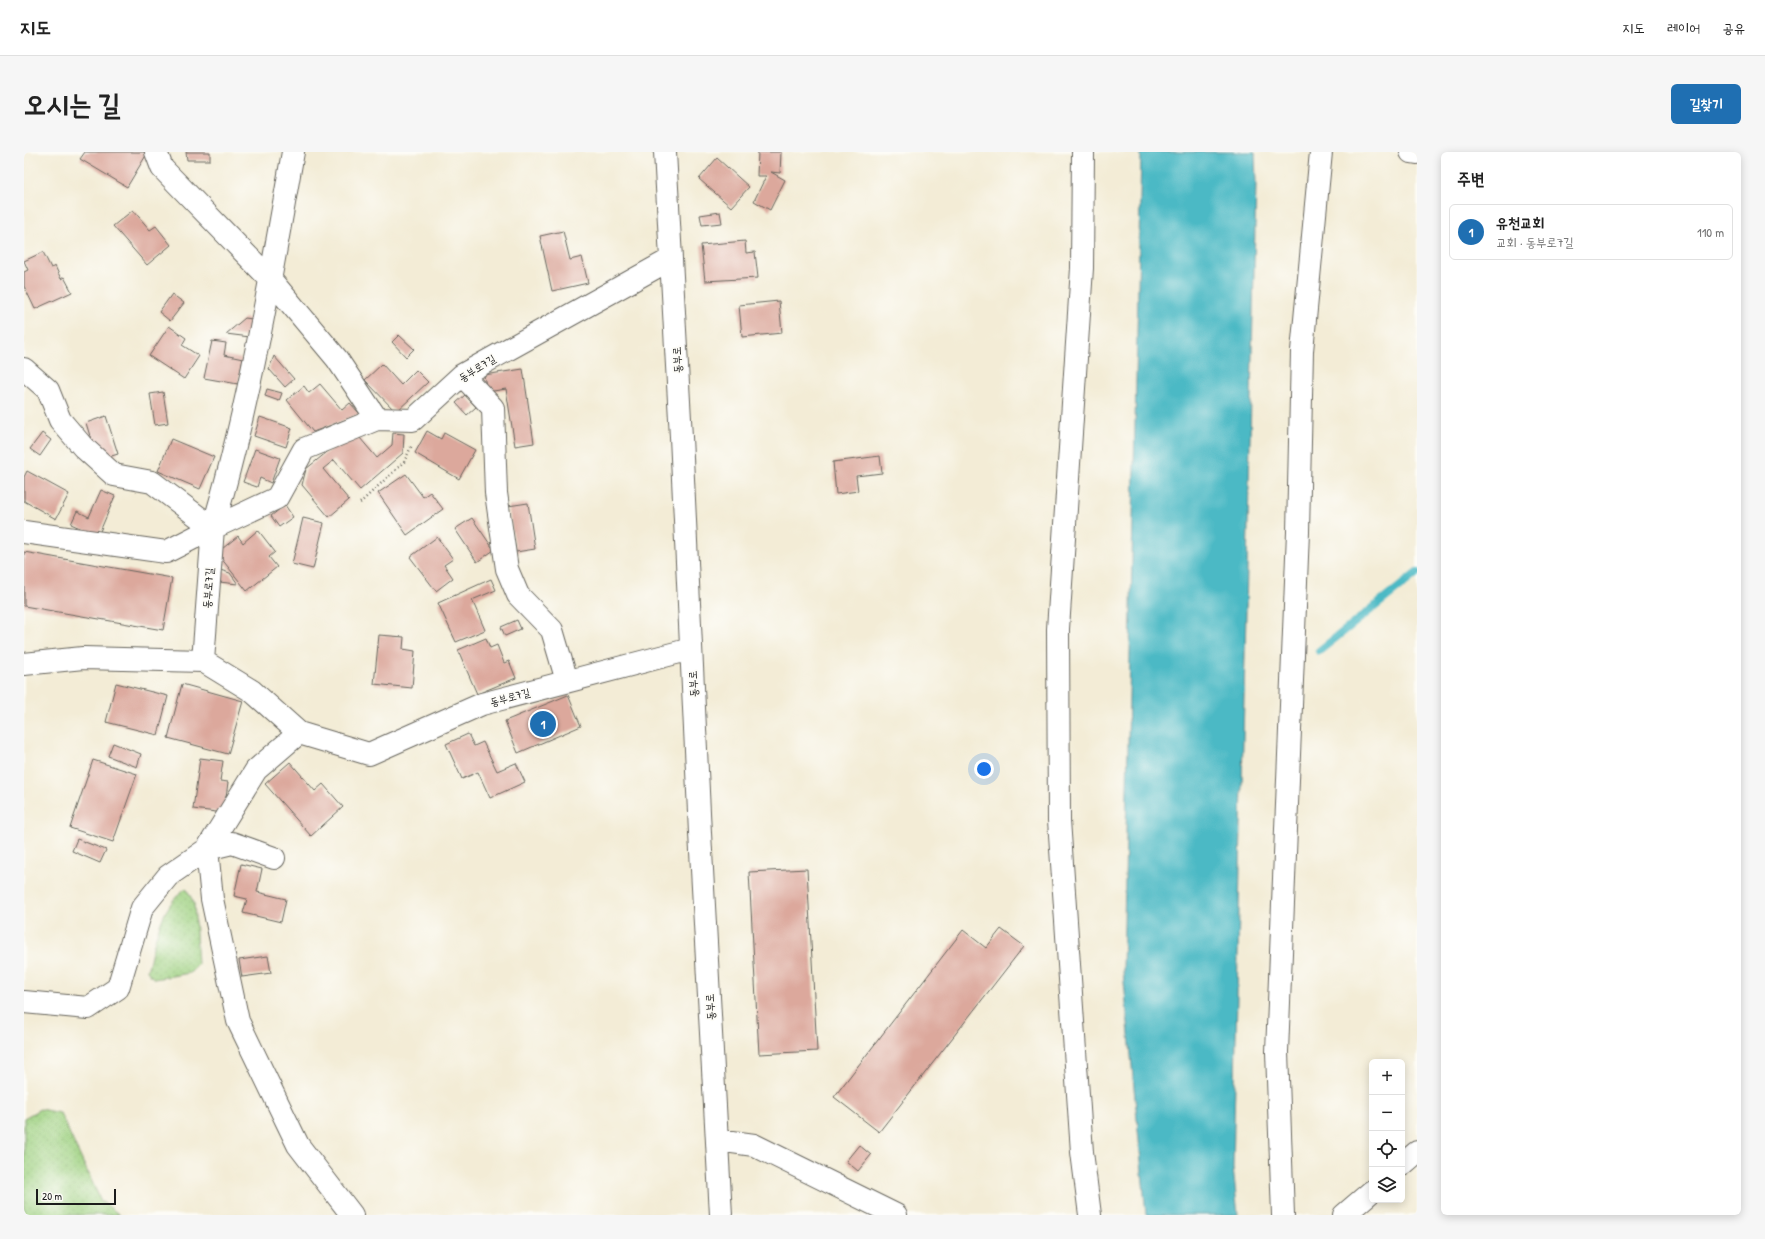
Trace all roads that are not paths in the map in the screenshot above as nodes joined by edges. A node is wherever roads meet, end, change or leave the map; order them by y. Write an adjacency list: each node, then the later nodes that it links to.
1 (156, 152): 9 (street)
2 (293, 152): 9 (street, 동부로7길)
3 (665, 152): 8 (street, 동부로)
4 (1084, 152): 30 (street)
5 (1321, 152): 31 (street)
6 (1411, 152): 7 (street)
7 (1417, 154)
8 (671, 259): 11 (street, 동부로7길); 15 (street, 동부로)
9 (271, 280): 12 (street); 13 (street, 동부로7길)
10 (24, 369): 13 (street)
11 (462, 375): 12 (street, 동부로7길); 18 (street)
12 (376, 419): 13 (street)
13 (213, 528): 14 (street); 16 (street, 동부로7길)
14 (24, 532)
15 (691, 649): 18 (street, 동부로7길); 23 (street, 동부로)
16 (203, 661): 17 (street); 19 (street, 동부로7길)
17 (24, 664)
18 (567, 681): 19 (street, 동부로7길)
19 (300, 733): 20 (street)
20 (207, 849): 21 (street); 22 (street); 27 (street)
21 (274, 858)
22 (24, 1002)
23 (718, 1140): 28 (street, 동부로); 29 (street)
24 (1417, 1152): 25 (street)
25 (1405, 1162)
26 (1369, 1194): 32 (street)
27 (352, 1215)
28 (721, 1215)
29 (896, 1215)
30 (1090, 1215)
31 (1283, 1215)
32 (1344, 1215)

